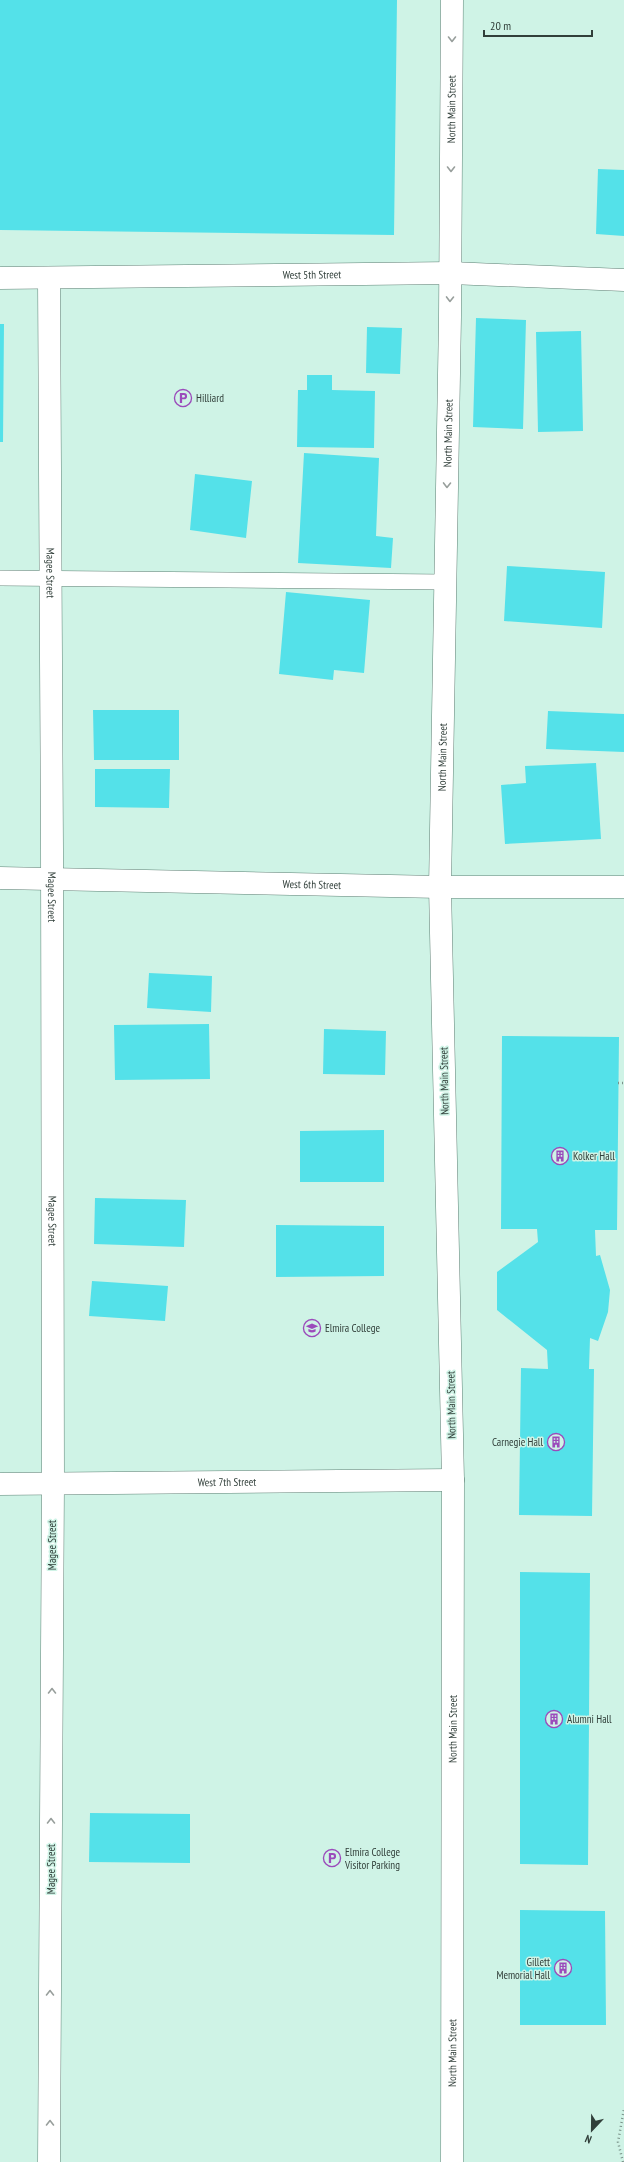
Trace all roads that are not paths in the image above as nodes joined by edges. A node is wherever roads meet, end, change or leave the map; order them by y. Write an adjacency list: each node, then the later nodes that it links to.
1 (452, 0): 2 (street, North Main Street, one-way to 2)
2 (451, 273): 4 (street, West 5th Street); 5 (street, West 5th Street); 8 (street, North Main Street, one-way to 8)
3 (0, 278): 4 (street, West 5th Street)
4 (49, 279): 7 (street, Magee Street)
5 (624, 280)
6 (0, 578): 7 (lane)
7 (49, 579): 8 (lane); 10 (street, Magee Street)
8 (445, 582): 12 (street, North Main Street)
9 (0, 878): 10 (street, West 6th Street)
10 (52, 878): 12 (street, West 6th Street); 14 (street, Magee Street)
11 (624, 887): 12 (street, West 6th Street)
12 (440, 888): 13 (street, North Main Street)
13 (453, 1480): 14 (street, West 7th Street); 17 (street, North Main Street)
14 (53, 1483): 15 (street, West 7th Street); 16 (street, Magee Street, one-way to 14)
15 (0, 1484)
16 (49, 2162)
17 (452, 2162)

